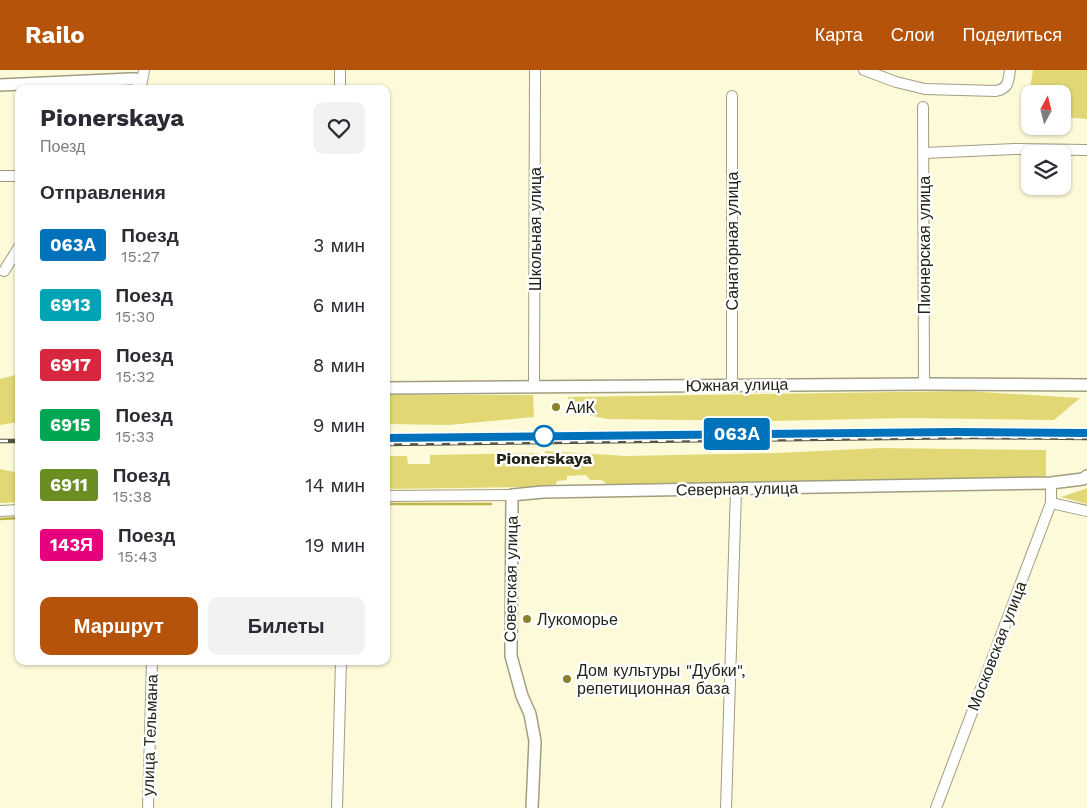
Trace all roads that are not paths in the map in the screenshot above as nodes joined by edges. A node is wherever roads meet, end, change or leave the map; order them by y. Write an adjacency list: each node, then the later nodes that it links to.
1 (144, 70): 6 (street)
2 (340, 70): 8 (street)
3 (535, 70): 20 (street, Школьная улица)
4 (864, 70): 5 (street)
5 (1010, 70)
6 (134, 82): 7 (street)
7 (0, 85)
8 (340, 85)
9 (732, 96): 18 (street, Санаторная улица)
10 (923, 107): 12 (street, Пионерская улица)
11 (1087, 150): 12 (street)
12 (924, 153): 17 (street, Пионерская улица)
13 (0, 176): 14 (street)
14 (15, 176)
15 (15, 253): 16 (street)
16 (4, 271)
17 (924, 384): 18 (street, Южная улица); 19 (street, Южная улица)
18 (732, 385): 20 (street, Южная улица)
19 (1087, 385)
20 (534, 387): 21 (street, Южная улица)
21 (390, 388)
22 (1087, 476): 23 (street, Северная улица)
23 (1051, 483): 24 (street, Северная улица); 27 (street, Московская улица)
24 (736, 490): 25 (street, Северная улица); 36 (street)
25 (512, 495): 26 (street, Северная улица); 35 (street, Советская улица)
26 (390, 496)
27 (1051, 503): 29 (street); 37 (street, Московская улица)
28 (15, 510): 30 (street)
29 (1087, 511)
30 (0, 512)
31 (152, 665): 33 (street, улица Тельмана)
32 (341, 665): 34 (street)
33 (148, 808)
34 (338, 808)
35 (532, 808)
36 (726, 808)
37 (936, 808)

